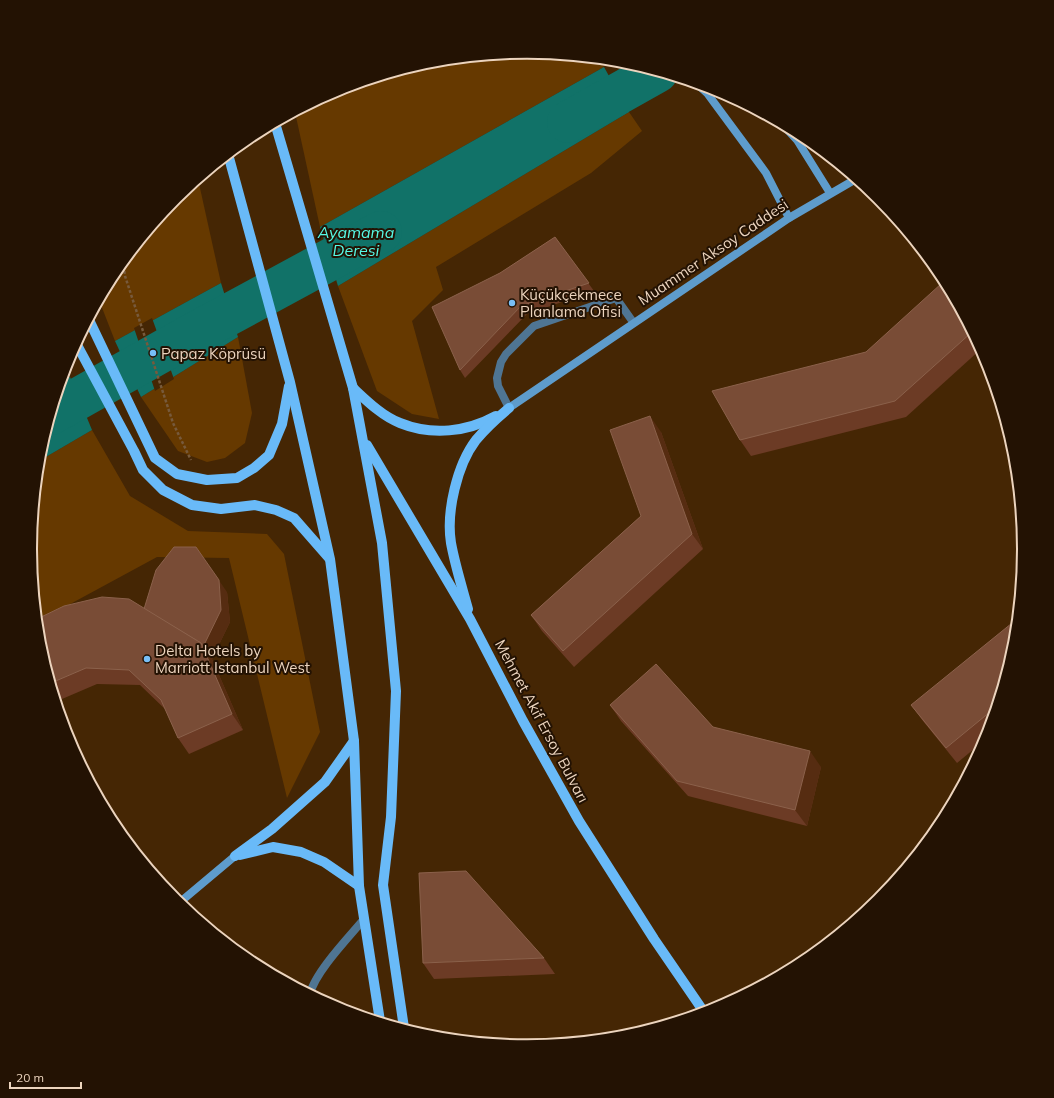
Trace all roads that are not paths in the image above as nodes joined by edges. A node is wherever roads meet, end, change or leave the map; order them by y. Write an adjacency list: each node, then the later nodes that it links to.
1 (707, 93): 7 (main road)
2 (277, 128): 12 (main road, Mehmet Akif Ersoy Bulvarı)
3 (796, 140): 6 (main road)
4 (230, 160): 11 (main road)
5 (851, 182): 6 (main road, Muammer Aksoy Caddesi)
6 (830, 193): 7 (main road, Muammer Aksoy Caddesi)
7 (789, 218): 8 (main road, Muammer Aksoy Caddesi)
8 (633, 322): 13 (main road, Muammer Aksoy Caddesi); 13 (lane)
9 (91, 326): 11 (main road)
10 (80, 350): 15 (main road)
11 (290, 382): 15 (main road)
12 (353, 388): 13 (main road); 14 (main road, Mehmet Akif Ersoy Bulvarı)
13 (509, 408): 16 (main road)
14 (363, 438): 16 (main road, Mehmet Akif Ersoy Bulvarı); 25 (main road, Mehmet Akif Ersoy Bulvarı)
15 (330, 559): 17 (main road)
16 (470, 619): 23 (main road, Mehmet Akif Ersoy Bulvarı)
17 (354, 741): 18 (main road); 19 (main road)
18 (235, 856): 19 (main road); 20 (main road)
19 (359, 886): 21 (main road)
20 (185, 898)
21 (364, 919): 22 (lane); 24 (main road)
22 (311, 989)
23 (701, 1007)
24 (379, 1016)
25 (403, 1023)

